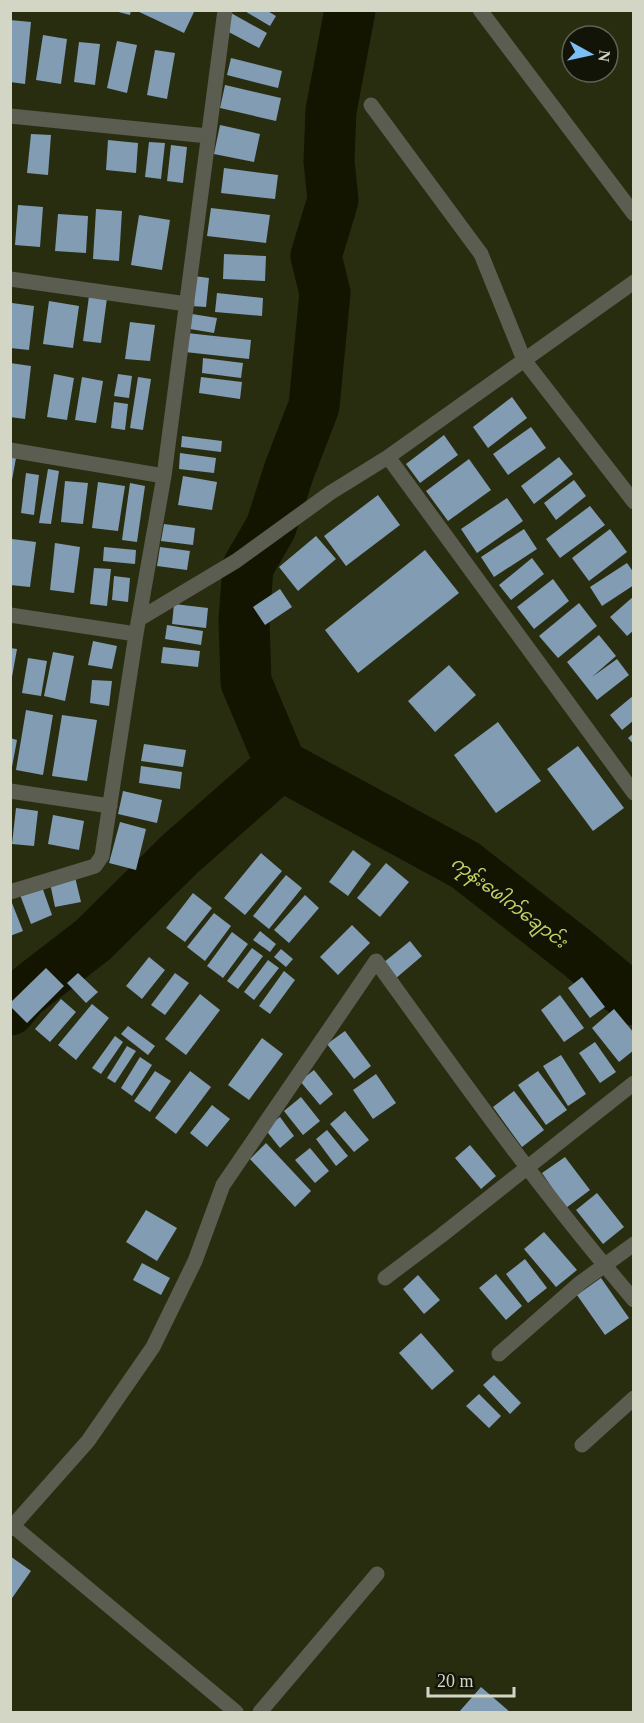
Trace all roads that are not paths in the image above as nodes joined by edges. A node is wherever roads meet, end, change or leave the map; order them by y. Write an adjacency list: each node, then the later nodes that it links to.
1 (225, 10): 5 (street)
2 (480, 10): 6 (street)
3 (371, 105): 10 (street)
4 (10, 116): 5 (street)
5 (208, 136): 9 (street)
6 (633, 214)
7 (10, 279): 9 (street)
8 (633, 282): 10 (street)
9 (187, 304): 13 (street)
10 (524, 360): 12 (street); 14 (street)
11 (10, 450): 13 (street)
12 (388, 457): 16 (street); 18 (street)
13 (164, 476): 16 (street)
14 (633, 502)
15 (10, 615): 16 (street)
16 (138, 626): 19 (street)
17 (10, 790): 19 (street)
18 (633, 793)
19 (110, 806): 20 (street)
20 (10, 892)
21 (633, 1083): 22 (street)
22 (527, 1168): 24 (street); 25 (street); 30 (street)
23 (633, 1244): 24 (street)
24 (604, 1266): 26 (street); 27 (street)
25 (385, 1278)
26 (633, 1300)
27 (499, 1354)
28 (633, 1398): 29 (street)
29 (582, 1445)
30 (12, 1527): 32 (street)
31 (377, 1574): 33 (street)
32 (236, 1713)
33 (260, 1713)

